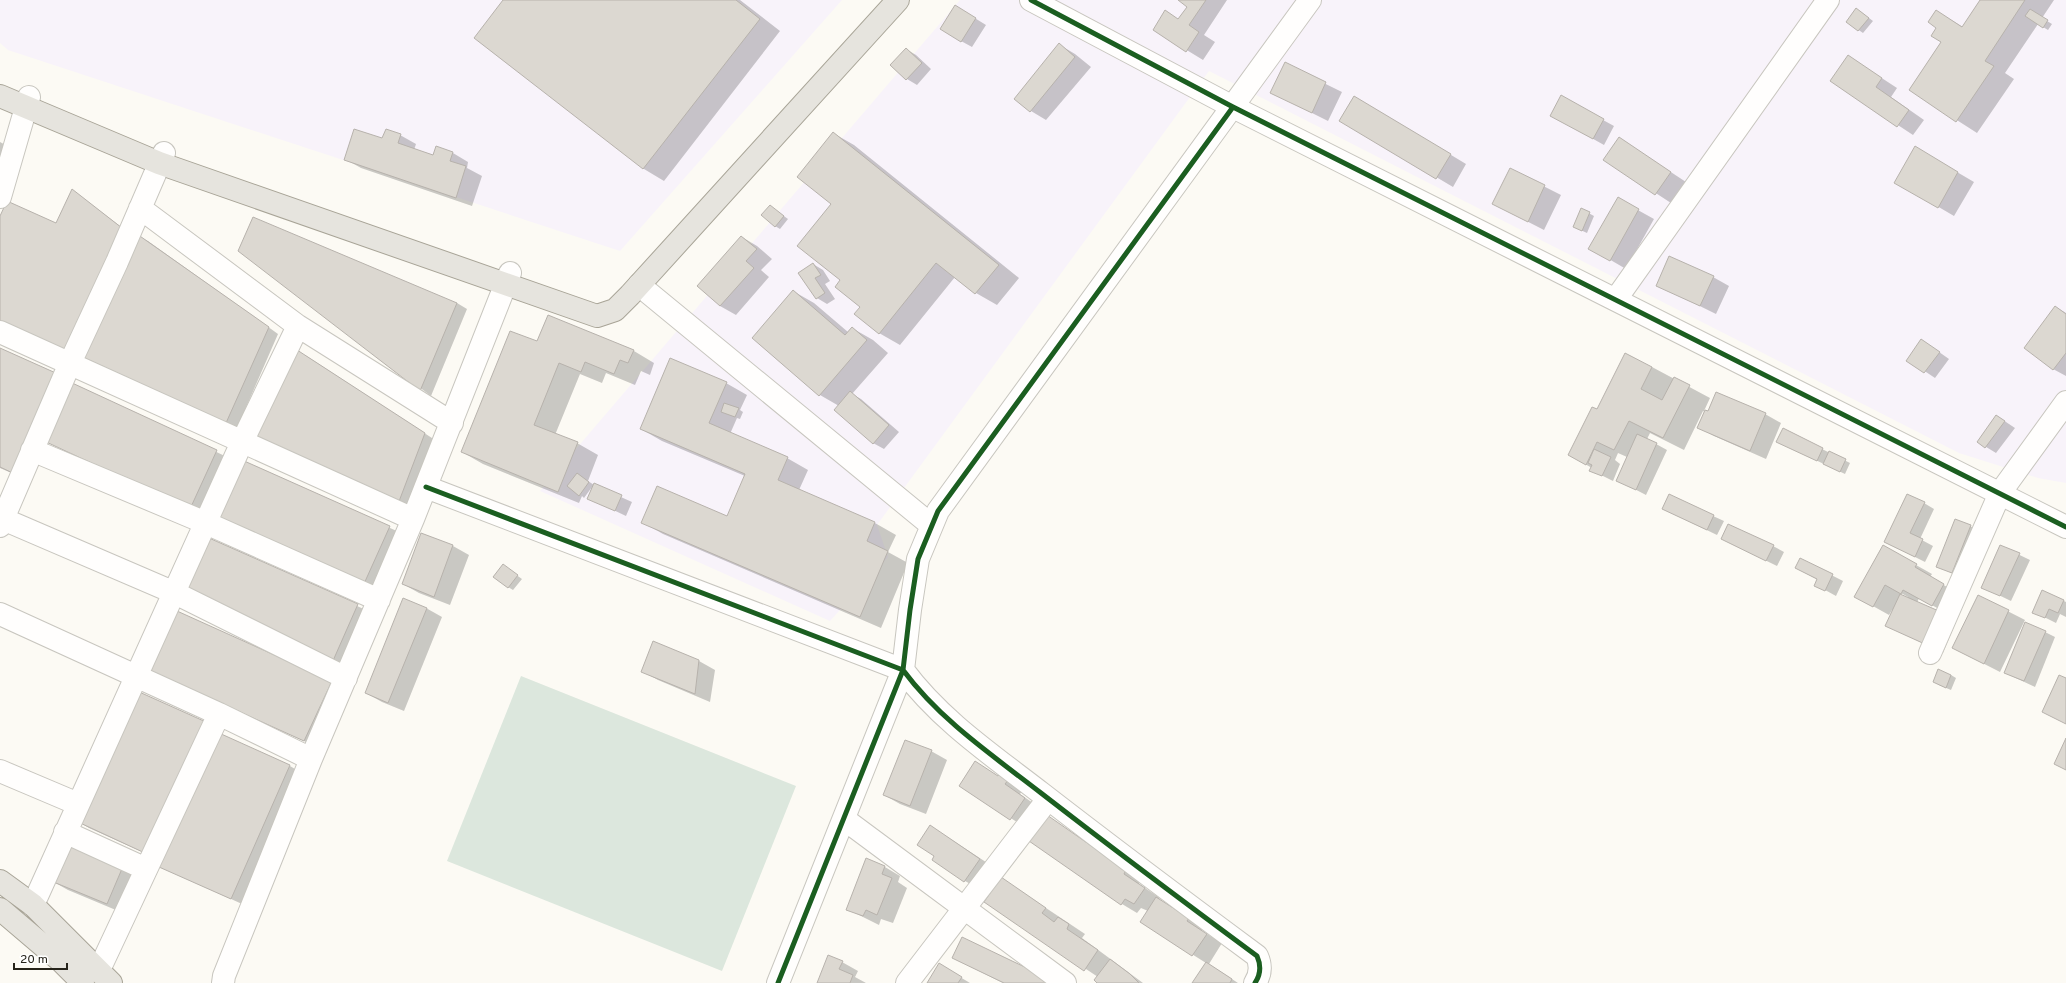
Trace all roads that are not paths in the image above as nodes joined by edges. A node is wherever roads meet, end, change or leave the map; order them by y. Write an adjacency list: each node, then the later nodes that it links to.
1 (898, 0): 13 (main road)
2 (1031, 0): 8 (street)
3 (1310, 0): 8 (street)
4 (1828, 0): 14 (street)
5 (0, 82): 7 (main road)
6 (0, 96): 7 (main road)
7 (27, 102): 9 (main road); 10 (street)
8 (1233, 107): 14 (street); 28 (street)
9 (161, 158): 11 (street); 12 (main road)
10 (0, 197)
11 (140, 208): 15 (street); 17 (street)
12 (508, 279): 13 (main road); 19 (street)
13 (635, 290): 28 (street)
14 (1616, 299): 24 (street)
15 (298, 326): 19 (street); 20 (street)
16 (0, 332): 17 (street)
17 (70, 363): 20 (street); 21 (street)
18 (2066, 402): 24 (street)
19 (452, 423): 23 (street)
20 (242, 442): 25 (street); 27 (street)
21 (32, 450): 22 (street); 27 (street)
22 (8, 483): 26 (street)
23 (426, 487): 25 (street); 34 (street)
24 (2000, 494): 29 (street); 33 (street)
25 (413, 519): 31 (street)
26 (1, 522): 30 (street)
27 (206, 523): 30 (street); 31 (street)
28 (931, 525): 34 (street)
29 (2066, 527)
30 (175, 593): 35 (street); 36 (street)
31 (379, 600): 36 (street)
32 (0, 614): 35 (street)
33 (1930, 653)
34 (903, 670): 40 (street); 42 (street)
35 (136, 677): 37 (street); 41 (street)
36 (346, 678): 38 (street)
37 (219, 714): 38 (street); 44 (street)
38 (311, 759): 50 (street)
39 (0, 771): 41 (street)
40 (1048, 798): 47 (street); 54 (street)
41 (78, 804): 43 (street)
42 (844, 819): 47 (street); 51 (street)
43 (65, 832): 44 (street); 46 (street)
44 (146, 869): 49 (street)
45 (0, 881): 46 (main road)
46 (33, 905): 49 (main road)
47 (964, 908): 52 (street); 53 (street)
48 (0, 909): 49 (main road)
49 (98, 979)
50 (222, 981)
51 (778, 983)
52 (907, 983)
53 (1065, 983)
54 (1255, 983)

